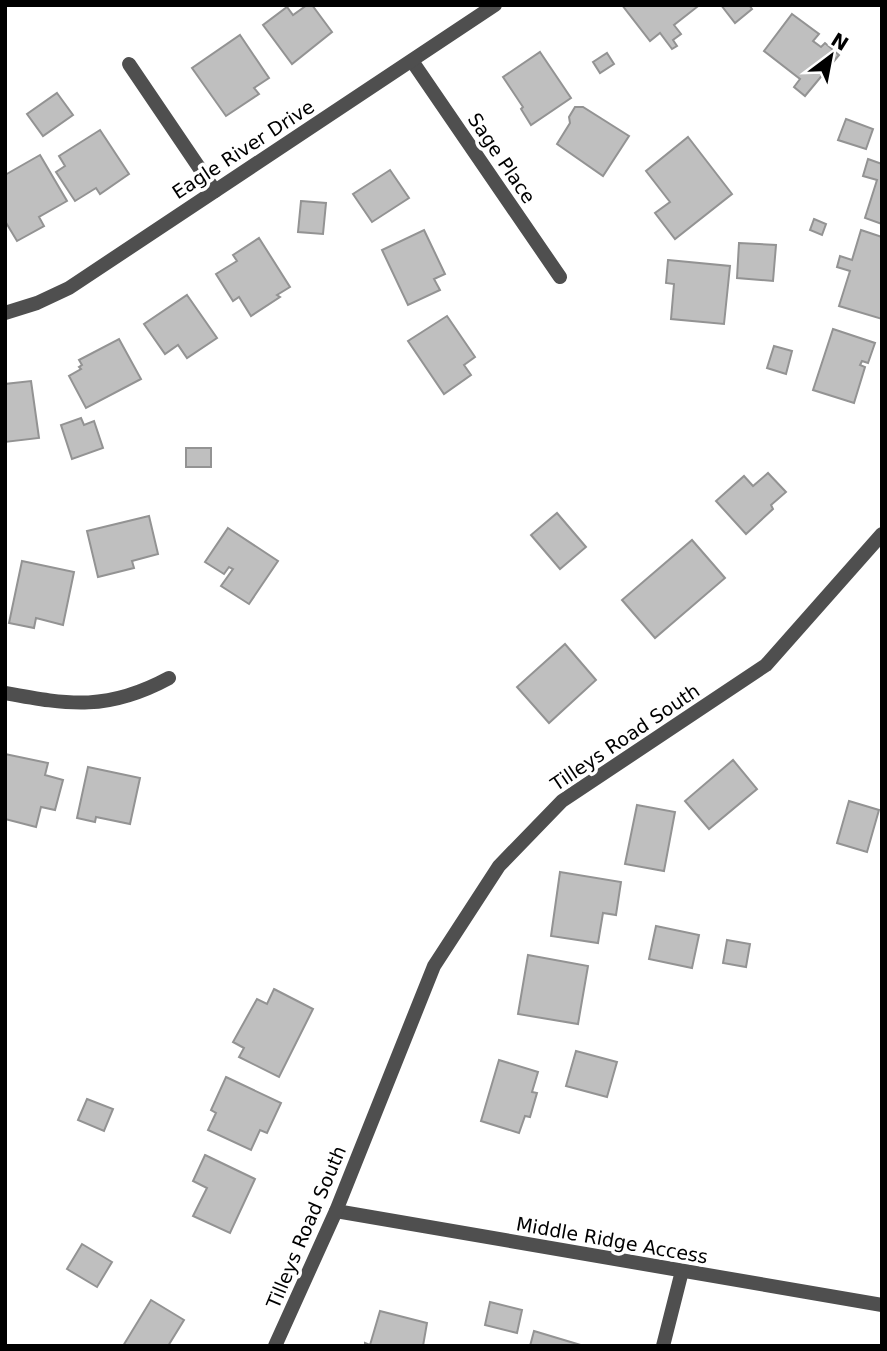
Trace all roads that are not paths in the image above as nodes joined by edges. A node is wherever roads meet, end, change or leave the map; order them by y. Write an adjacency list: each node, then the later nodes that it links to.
1 (495, 5): 2 (street, Eagle River Drive)
2 (412, 61): 4 (street, Eagle River Drive); 5 (street, Sage Place)
3 (129, 64): 4 (street)
4 (215, 191): 6 (street, Eagle River Drive)
5 (560, 276)
6 (5, 313)
7 (882, 534): 10 (street, Tilleys Road South)
8 (169, 678): 9 (street)
9 (5, 693)
10 (336, 1211): 11 (street, Middle Ridge Access); 13 (street, Tilleys Road South)
11 (682, 1272): 12 (street, Middle Ridge Access); 14 (street)
12 (882, 1305)
13 (275, 1346)
14 (663, 1346)

